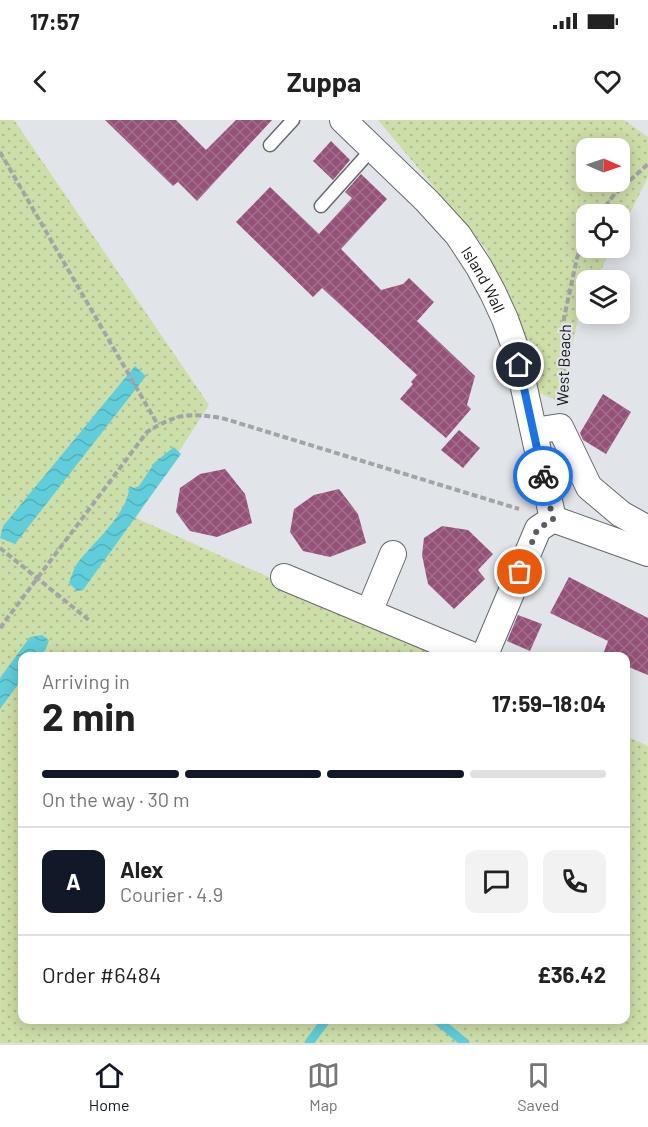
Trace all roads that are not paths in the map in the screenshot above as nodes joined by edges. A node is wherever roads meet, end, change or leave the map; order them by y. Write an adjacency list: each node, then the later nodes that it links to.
1 (293, 120): 3 (lane)
2 (343, 120): 4 (street, Island Wall)
3 (270, 145)
4 (373, 148): 5 (lane); 6 (street, Island Wall)
5 (321, 206)
6 (534, 431): 7 (street, Island Wall); 8 (street, West Beach)
7 (553, 519): 9 (street); 14 (street)
8 (648, 529)
9 (648, 553)
10 (393, 554): 12 (street)
11 (284, 577): 12 (street)
12 (369, 612): 13 (street)
13 (464, 652)
14 (486, 652)

